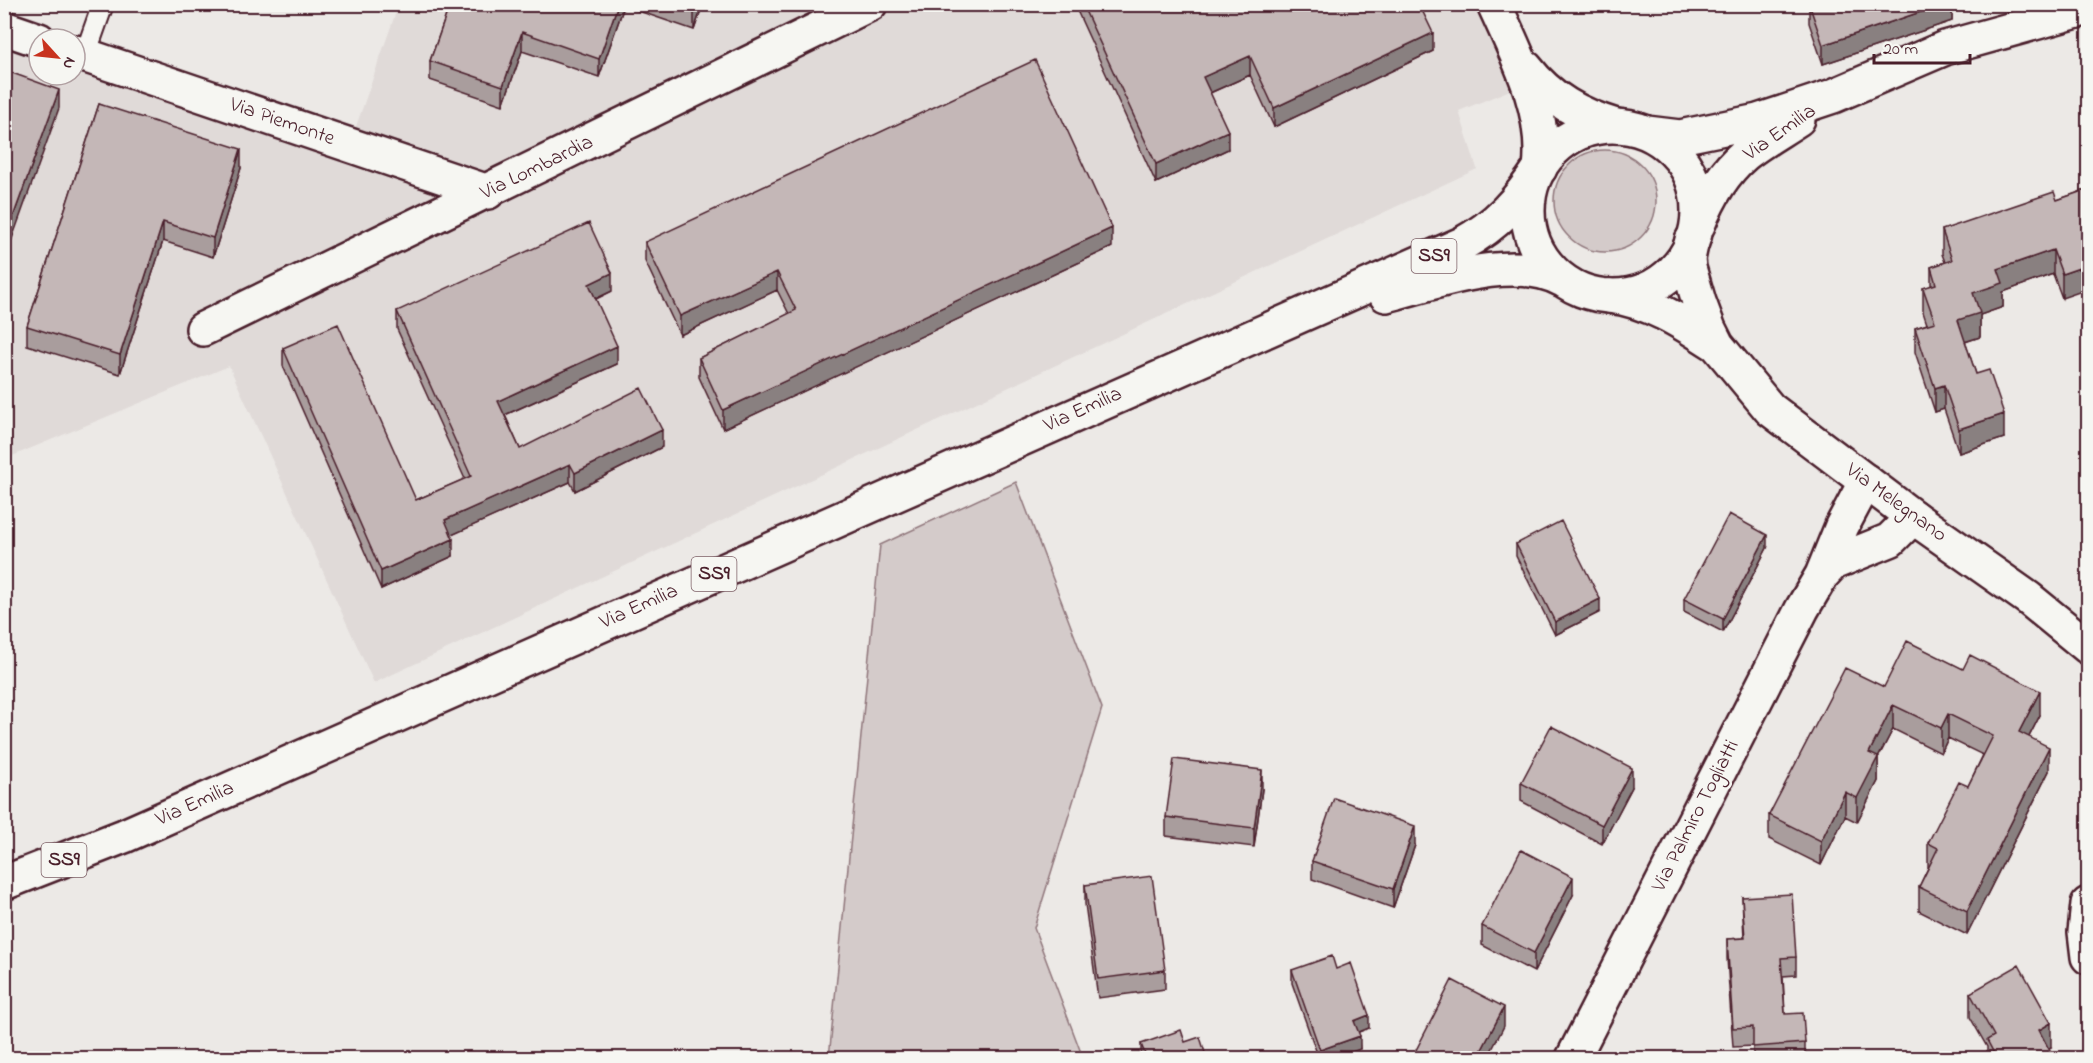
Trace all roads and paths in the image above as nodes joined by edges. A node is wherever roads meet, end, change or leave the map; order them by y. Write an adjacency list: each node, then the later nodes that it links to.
1 (103, 4): 7 (lane)
2 (870, 4): 13 (main road, Via Lombardia)
3 (1494, 4): 9 (main road)
4 (2088, 8): 10 (main road, Via Emilia)
5 (4, 28): 6 (main road)
6 (27, 36)
7 (87, 39)
8 (87, 56): 13 (main road, Via Piemonte)
9 (1521, 62): 11 (main road); 12 (main road)
10 (1833, 96): 11 (main road, Via Emilia); 14 (main road, Via Emilia)
11 (1629, 129): 12 (main road); 14 (main road)
12 (1540, 168): 15 (main road); 17 (main road, Via Emilia / SS9)
13 (488, 192): 18 (main road, Via Lombardia)
14 (1693, 238): 16 (main road); 19 (main road, Via Melegnano)
15 (1568, 283): 16 (main road); 17 (main road, Via Emilia / SS9)
16 (1609, 296): 19 (main road, Via Melegnano)
17 (1305, 314): 24 (main road, Via Emilia / SS9)
18 (203, 329)
19 (1717, 345): 20 (main road, Via Melegnano)
20 (1866, 481): 21 (main road, Via Melegnano); 22 (main road, Via Palmiro Togliatti)
21 (1913, 517): 22 (main road, Via Palmiro Togliatti); 23 (main road, Via Melegnano)
22 (1822, 575): 27 (main road, Via Palmiro Togliatti)
23 (2088, 647)
24 (4, 883)
25 (2088, 904): 26 (main road)
26 (2088, 957)
27 (1584, 1052)

